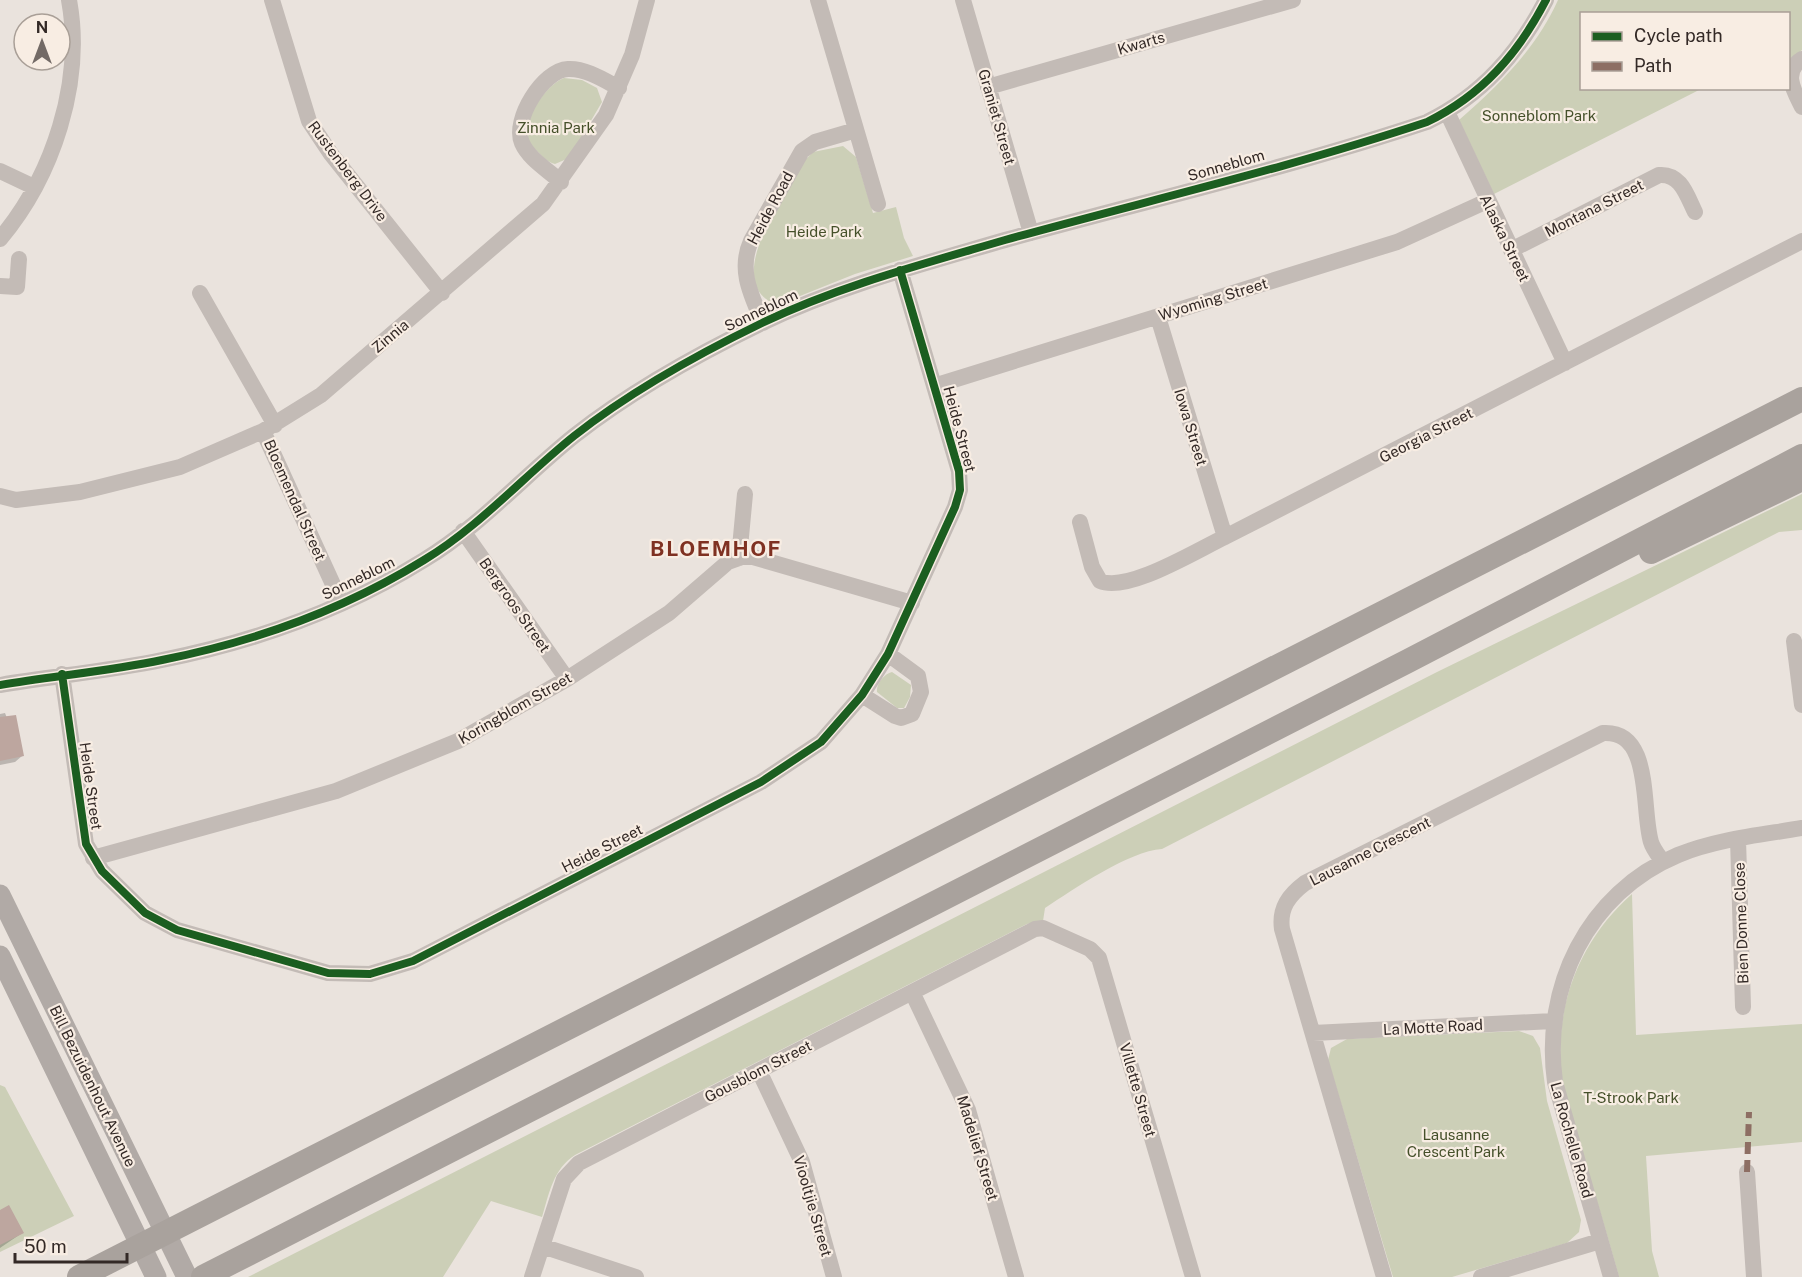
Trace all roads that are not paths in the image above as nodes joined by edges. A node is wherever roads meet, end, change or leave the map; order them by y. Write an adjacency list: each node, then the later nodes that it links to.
1 (69, 0): 16 (street)
2 (272, 0): 28 (street, Rustenberg Drive)
3 (647, 0): 10 (street, Zinnia)
4 (818, 0): 13 (street)
5 (963, 0): 9 (street, Graniet Street)
6 (1293, 0): 9 (street, Kwarts)
7 (1546, 0): 12 (street, Sonneblom)
8 (1802, 59): 11 (street)
9 (988, 87): 20 (street, Graniet Street)
10 (619, 88): 15 (street, Zinnia); 15 (street)
11 (1802, 107)
12 (1447, 112): 17 (street, Alaska Street); 20 (street, Sonneblom)
13 (856, 130): 18 (street); 30 (street, Heide Road)
14 (0, 171): 16 (street)
15 (561, 182): 28 (street, Zinnia)
16 (34, 187): 21 (street)
17 (1487, 201): 23 (street, Alaska Street); 29 (street, Wyoming Street)
18 (878, 204)
19 (1695, 212): 23 (street, Montana Street)
20 (1031, 233): 25 (street, Sonneblom)
21 (0, 239)
22 (1802, 241): 31 (street, Georgia Street)
23 (1511, 250): 31 (street, Alaska Street)
24 (19, 259): 26 (street)
25 (900, 270): 30 (street, Sonneblom); 33 (street, Heide Street)
26 (0, 286)
27 (200, 293): 35 (street, Bloemendal Street)
28 (442, 293): 35 (street, Zinnia)
29 (1158, 317): 33 (street, Wyoming Street); 43 (street, Iowa Street)
30 (763, 323): 42 (street, Sonneblom)
31 (1565, 363): 43 (street, Georgia Street)
32 (1802, 384): 40 (highway)
33 (934, 386): 46 (street, Heide Street)
34 (1802, 399): 40 (highway)
35 (269, 428): 39 (street, Zinnia); 45 (street, Bloemendal Street)
36 (1802, 456): 49 (highway)
37 (1802, 479): 49 (highway)
38 (745, 494): 44 (street)
39 (0, 496)
40 (1605, 500): 70 (highway)
41 (1080, 522): 43 (street, Georgia Street)
42 (464, 531): 45 (street, Sonneblom); 51 (street, Bergroos Street)
43 (1225, 537)
44 (739, 558): 46 (street); 51 (street, Koringblom Street)
45 (341, 602): 50 (street, Sonneblom)
46 (912, 603): 48 (street, Heide Street)
47 (1794, 641): 54 (street)
48 (888, 654): 53 (street, Heide Street); 53 (street)
49 (1408, 661): 73 (highway)
50 (62, 674): 52 (street, Sonneblom); 57 (street, Heide Street)
51 (567, 679): 57 (street, Koringblom Street)
52 (0, 685)
53 (862, 695): 57 (street, Heide Street)
54 (1802, 705)
55 (1802, 828): 56 (street, La Rochelle Road)
56 (1738, 839): 58 (street, La Rochelle Road); 63 (street, Bien Donne Close)
57 (93, 858)
58 (1663, 862): 64 (street, La Rochelle Road); 65 (street, Lausanne Crescent)
59 (0, 895): 72 (main road, Bill Bezuidenhout Avenue)
60 (1050, 929): 62 (street, Gousblom Street); 78 (street, Villette Street)
61 (0, 956): 71 (main road, Bill Bezuidenhout Avenue)
62 (912, 992): 66 (street, Gousblom Street); 77 (street, Madelief Street)
63 (1743, 1007)
64 (1554, 1021): 65 (street, La Motte Road); 68 (street, La Rochelle Road)
65 (1312, 1033): 79 (street, Lausanne Crescent)
66 (759, 1071): 69 (street, Gousblom Street); 76 (street, Viooltjie Street)
67 (1748, 1172): 82 (street)
68 (1600, 1241): 80 (street); 81 (street, La Rochelle Road)
69 (542, 1246): 74 (street, Gousblom Street); 75 (street)
70 (79, 1277)
71 (156, 1277)
72 (187, 1277)
73 (203, 1277)
74 (532, 1277)
75 (636, 1277)
76 (834, 1277)
77 (1016, 1277)
78 (1193, 1277)
79 (1384, 1277)
80 (1481, 1277)
81 (1611, 1277)
82 (1754, 1277)

